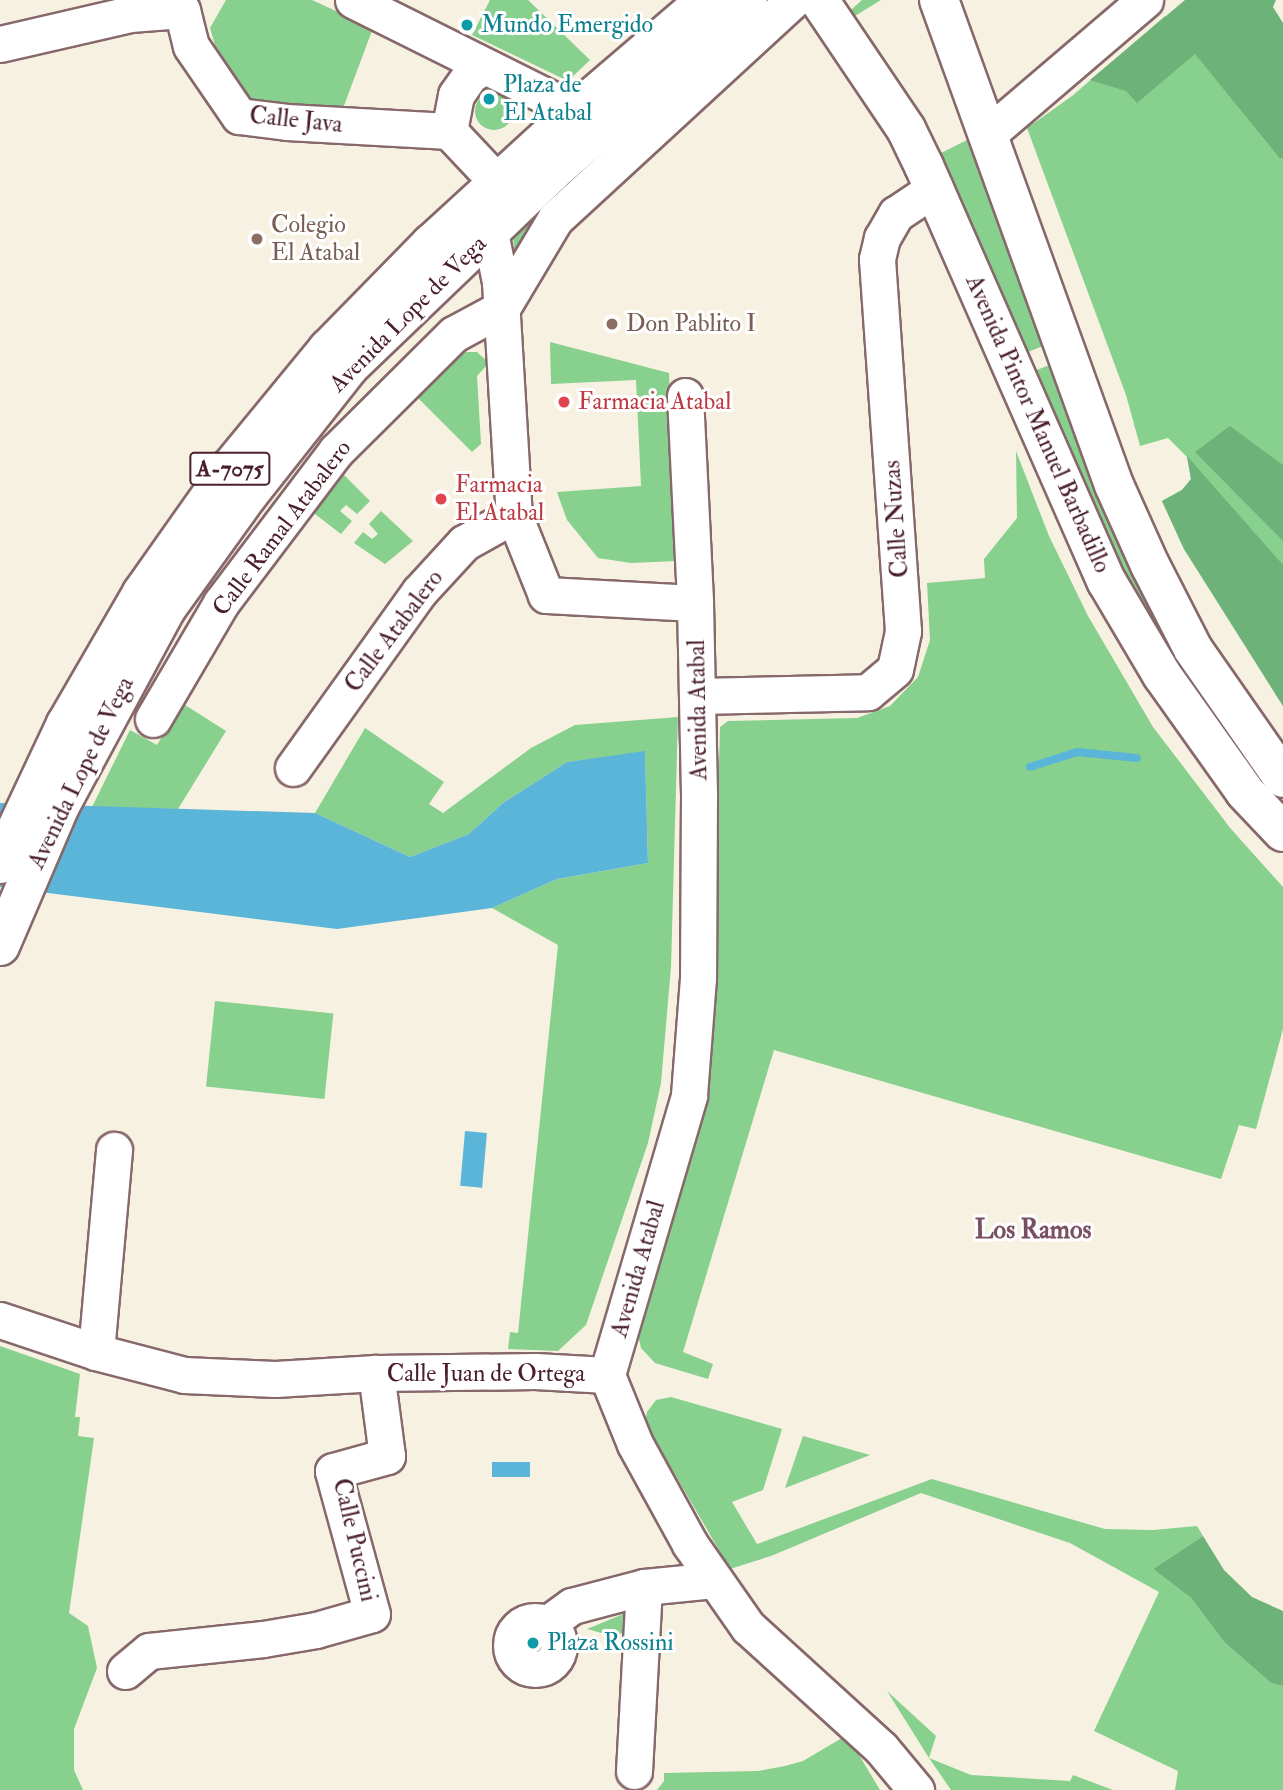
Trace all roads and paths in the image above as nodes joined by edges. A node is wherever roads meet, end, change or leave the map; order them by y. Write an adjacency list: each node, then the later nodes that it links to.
1 (353, 0): 10 (street)
2 (405, 0): 10 (street)
3 (705, 0): 13 (main road, Avenida Lope de Vega / A-7075)
4 (748, 0): 17 (main road, Avenida Lope de Vega / A-7075)
5 (793, 0): 18 (street)
6 (818, 0): 16 (main road, Avenida Pintor Manuel Barbadillo)
7 (939, 0): 15 (main road, Avenida Pintor Manuel Barbadillo)
8 (1145, 0): 15 (street)
9 (184, 5): 11 (street, Calle Java); 14 (street, Calle Java)
10 (428, 36): 12 (street)
11 (0, 44)
12 (483, 67): 13 (street); 14 (street)
13 (576, 111): 17 (main road, Avenida Lope de Vega / A-7075)
14 (449, 131): 17 (street)
15 (987, 135): 27 (main road, Avenida Pintor Manuel Barbadillo)
16 (935, 188): 24 (street, Calle Nuzas); 29 (main road, Avenida Pintor Manuel Barbadillo)
17 (508, 194): 18 (street); 19 (main road, Avenida Lope de Vega / A-7075); 28 (main road, Avenida Lope de Vega / A-7075)
18 (555, 219): 20 (street)
19 (490, 232): 20 (street, Avenida Atabal); 28 (main road, Avenida Lope de Vega / A-7075)
20 (502, 308): 22 (street, Avenida Atabal); 25 (street, Calle Ramal Atabalero)
21 (685, 396): 23 (street)
22 (514, 515): 23 (street, Avenida Atabal); 26 (street, Calle Atabalero)
23 (695, 603): 24 (street, Avenida Atabal)
24 (698, 696): 36 (street, Avenida Atabal)
25 (153, 719)
26 (293, 768)
27 (1283, 778)
28 (43, 805): 30 (main road, Avenida Lope de Vega / A-7075)
29 (1283, 832)
30 (12, 878): 31 (main road, Avenida Lope de Vega / A-7075)
31 (0, 946)
32 (114, 1150): 34 (street)
33 (0, 1320): 34 (street, Calle Juan de Ortega)
34 (96, 1352): 35 (street, Calle Juan de Ortega)
35 (376, 1373): 36 (street, Calle Juan de Ortega); 41 (street, Calle Puccini)
36 (607, 1375): 37 (street, Calle Juan de Ortega)
37 (690, 1544): 38 (street, Calle Juan de Ortega); 39 (street)
38 (714, 1580): 39 (street); 43 (street, Calle Juan de Ortega)
39 (644, 1587): 40 (street); 42 (street)
40 (547, 1624)
41 (125, 1671)
42 (634, 1771)
43 (916, 1790)

